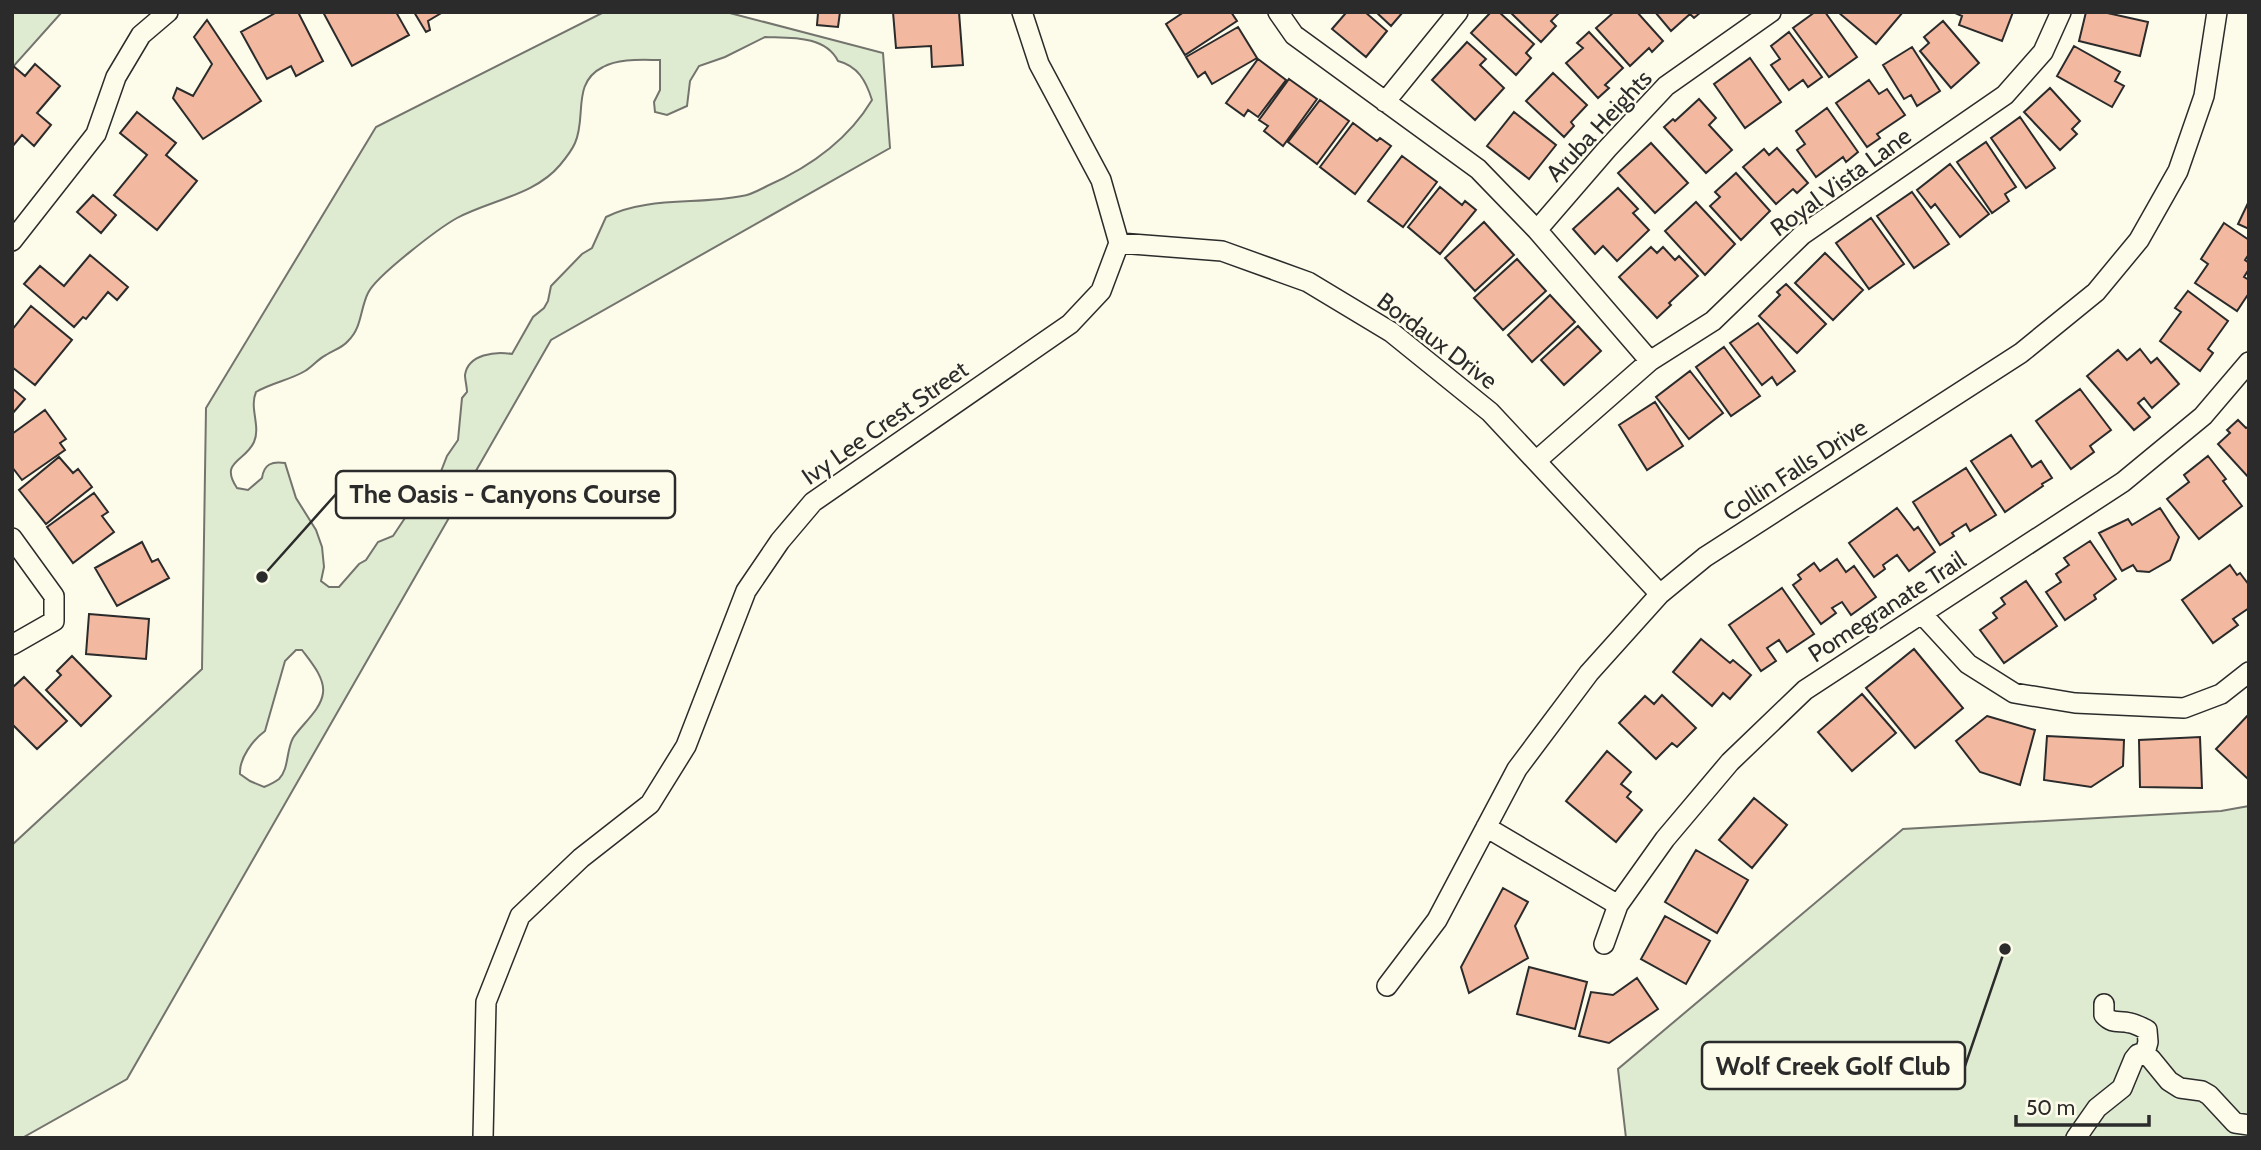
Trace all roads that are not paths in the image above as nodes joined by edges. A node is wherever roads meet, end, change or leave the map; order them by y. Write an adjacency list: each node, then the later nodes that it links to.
1 (168, 12): 10 (street)
2 (1022, 12): 11 (street)
3 (1278, 12): 8 (street)
4 (1458, 12): 8 (street)
5 (1771, 12): 9 (street, Aruba Heights)
6 (2061, 12): 12 (street, Royal Vista Lane)
7 (2217, 12): 16 (street, Collin Falls Drive)
8 (1385, 102): 9 (street)
9 (1537, 230): 12 (street)
10 (12, 241)
11 (1119, 243): 14 (street, Bordaux Drive); 27 (street, Ivy Lee Crest Street)
12 (1650, 361): 14 (street, Royal Vista Lane)
13 (2249, 362): 17 (street, Pomegranate Trail)
14 (1536, 461): 16 (street, Bordaux Drive)
15 (12, 538): 18 (street)
16 (1660, 594): 20 (street, Collin Falls Drive)
17 (1922, 614): 19 (street); 21 (street, Pomegranate Trail)
18 (12, 645)
19 (2249, 672)
20 (1486, 827): 21 (street); 23 (street, Collin Falls Drive)
21 (1618, 905): 22 (street, Pomegranate Trail)
22 (1604, 944)
23 (1387, 986)
24 (2104, 1004): 25 (street)
25 (2145, 1054): 26 (street); 28 (street)
26 (2249, 1125)
27 (483, 1138)
28 (2076, 1138)

